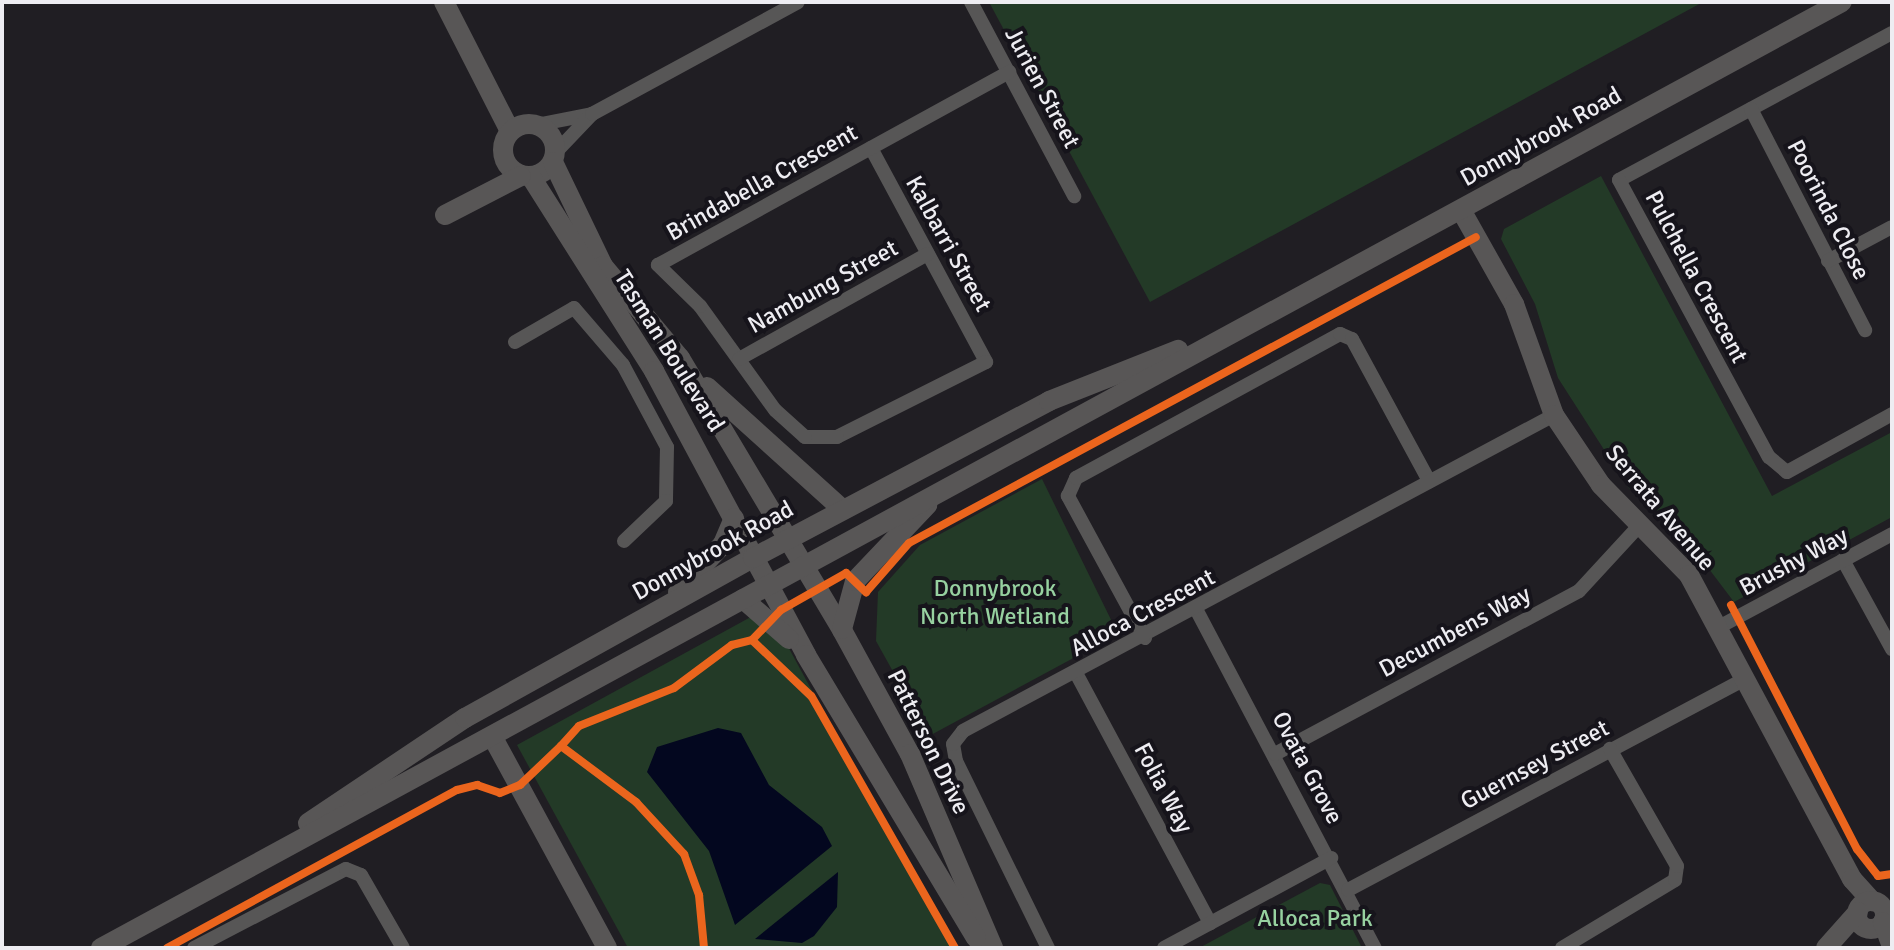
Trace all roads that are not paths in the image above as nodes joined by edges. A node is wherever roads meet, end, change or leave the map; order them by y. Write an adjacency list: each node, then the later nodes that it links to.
1 (444, 2): 10 (street)
2 (798, 2): 8 (street)
3 (971, 2): 6 (street, Jurien Street)
4 (1842, 2): 17 (street, Donnybrook Road)
5 (1892, 33): 7 (street, Pulchella Crescent)
6 (1009, 72): 11 (street, Brindabella Crescent); 16 (street, Jurien Street)
7 (1751, 109): 21 (street, Poorinda Close); 28 (street, Pulchella Crescent)
8 (592, 114): 9 (street); 13 (street)
9 (536, 125): 10 (street); 13 (street)
10 (510, 131): 12 (street)
11 (871, 148): 20 (street, Kalbarri Street); 26 (street, Brindabella Crescent)
12 (503, 157): 14 (street); 15 (street)
13 (554, 157): 14 (street); 25 (street, Tasman Boulevard)
14 (526, 176): 15 (street); 33 (street, Tasman Boulevard)
15 (486, 189): 18 (street)
16 (1074, 196)
17 (1461, 210): 22 (street, Donnybrook Road); 29 (street, Serrata Avenue)
18 (445, 215)
19 (1892, 227): 21 (street)
20 (928, 254): 26 (street, Nambung Street); 27 (street, Kalbarri Street)
21 (1828, 261): 23 (street, Poorinda Close)
22 (1264, 316): 31 (street, Donnybrook Road); 32 (street, Donnybrook Road)
23 (1865, 330)
24 (515, 342): 37 (street)
25 (680, 358): 32 (street); 36 (street, Tasman Boulevard)
26 (739, 359): 27 (street, Brindabella Crescent)
27 (986, 362)
28 (1892, 414)
29 (1554, 415): 30 (street, Alloca Crescent); 34 (street, Serrata Avenue)
30 (1429, 481): 43 (street, Alloca Crescent); 47 (street)
31 (941, 491): 40 (street, Donnybrook Road); 46 (street)
32 (843, 510): 36 (street, Donnybrook Road)
33 (734, 518): 38 (street, Tasman Boulevard); 44 (street)
34 (1639, 526): 45 (street, Serrata Avenue); 54 (street, Decumbens Way)
35 (1892, 534): 39 (street, Brushy Way)
36 (790, 539): 38 (street, Donnybrook Road); 40 (street, Tasman Boulevard)
37 (624, 541)
38 (753, 558): 41 (street, Tasman Boulevard); 44 (street, Donnybrook Road)
39 (1843, 560): 45 (street, Brushy Way); 48 (street)
40 (805, 565): 41 (street, Donnybrook Road); 46 (street, Patterson Drive)
41 (768, 586): 42 (street, Donnybrook Road); 49 (street)
42 (743, 599): 49 (street); 52 (street, Donnybrook Road)
43 (1196, 609): 47 (street, Alloca Crescent); 54 (street, Ovata Grove)
44 (658, 610): 56 (street, Donnybrook Road)
45 (1717, 628): 51 (street, Serrata Avenue)
46 (842, 630): 67 (street, Patterson Drive)
47 (1145, 638): 50 (street, Alloca Crescent)
48 (1892, 649)
49 (806, 655): 66 (street)
50 (1076, 673): 59 (street, Folia Way); 68 (street, Alloca Crescent)
51 (1744, 679): 53 (street, Guernsey Street); 58 (street, Serrata Avenue)
52 (492, 736): 56 (street, Donnybrook Road); 65 (street)
53 (1610, 749): 57 (street, Guernsey Street); 71 (street)
54 (1275, 754): 55 (street, Ovata Grove)
55 (1331, 858): 57 (street, Ovata Grove); 59 (street)
56 (217, 885): 63 (street, Donnybrook Road)
57 (1348, 890): 70 (street, Ovata Grove)
58 (1876, 912): 60 (street); 61 (street, Serrata Avenue)
59 (1210, 923): 69 (street)
60 (1832, 943)
61 (1891, 945)
62 (201, 946): 64 (street)
63 (101, 948)
64 (403, 948)
65 (607, 948)
66 (982, 948)
67 (993, 948)
68 (1048, 948)
69 (1164, 948)
70 (1375, 948)
71 (1562, 948)

